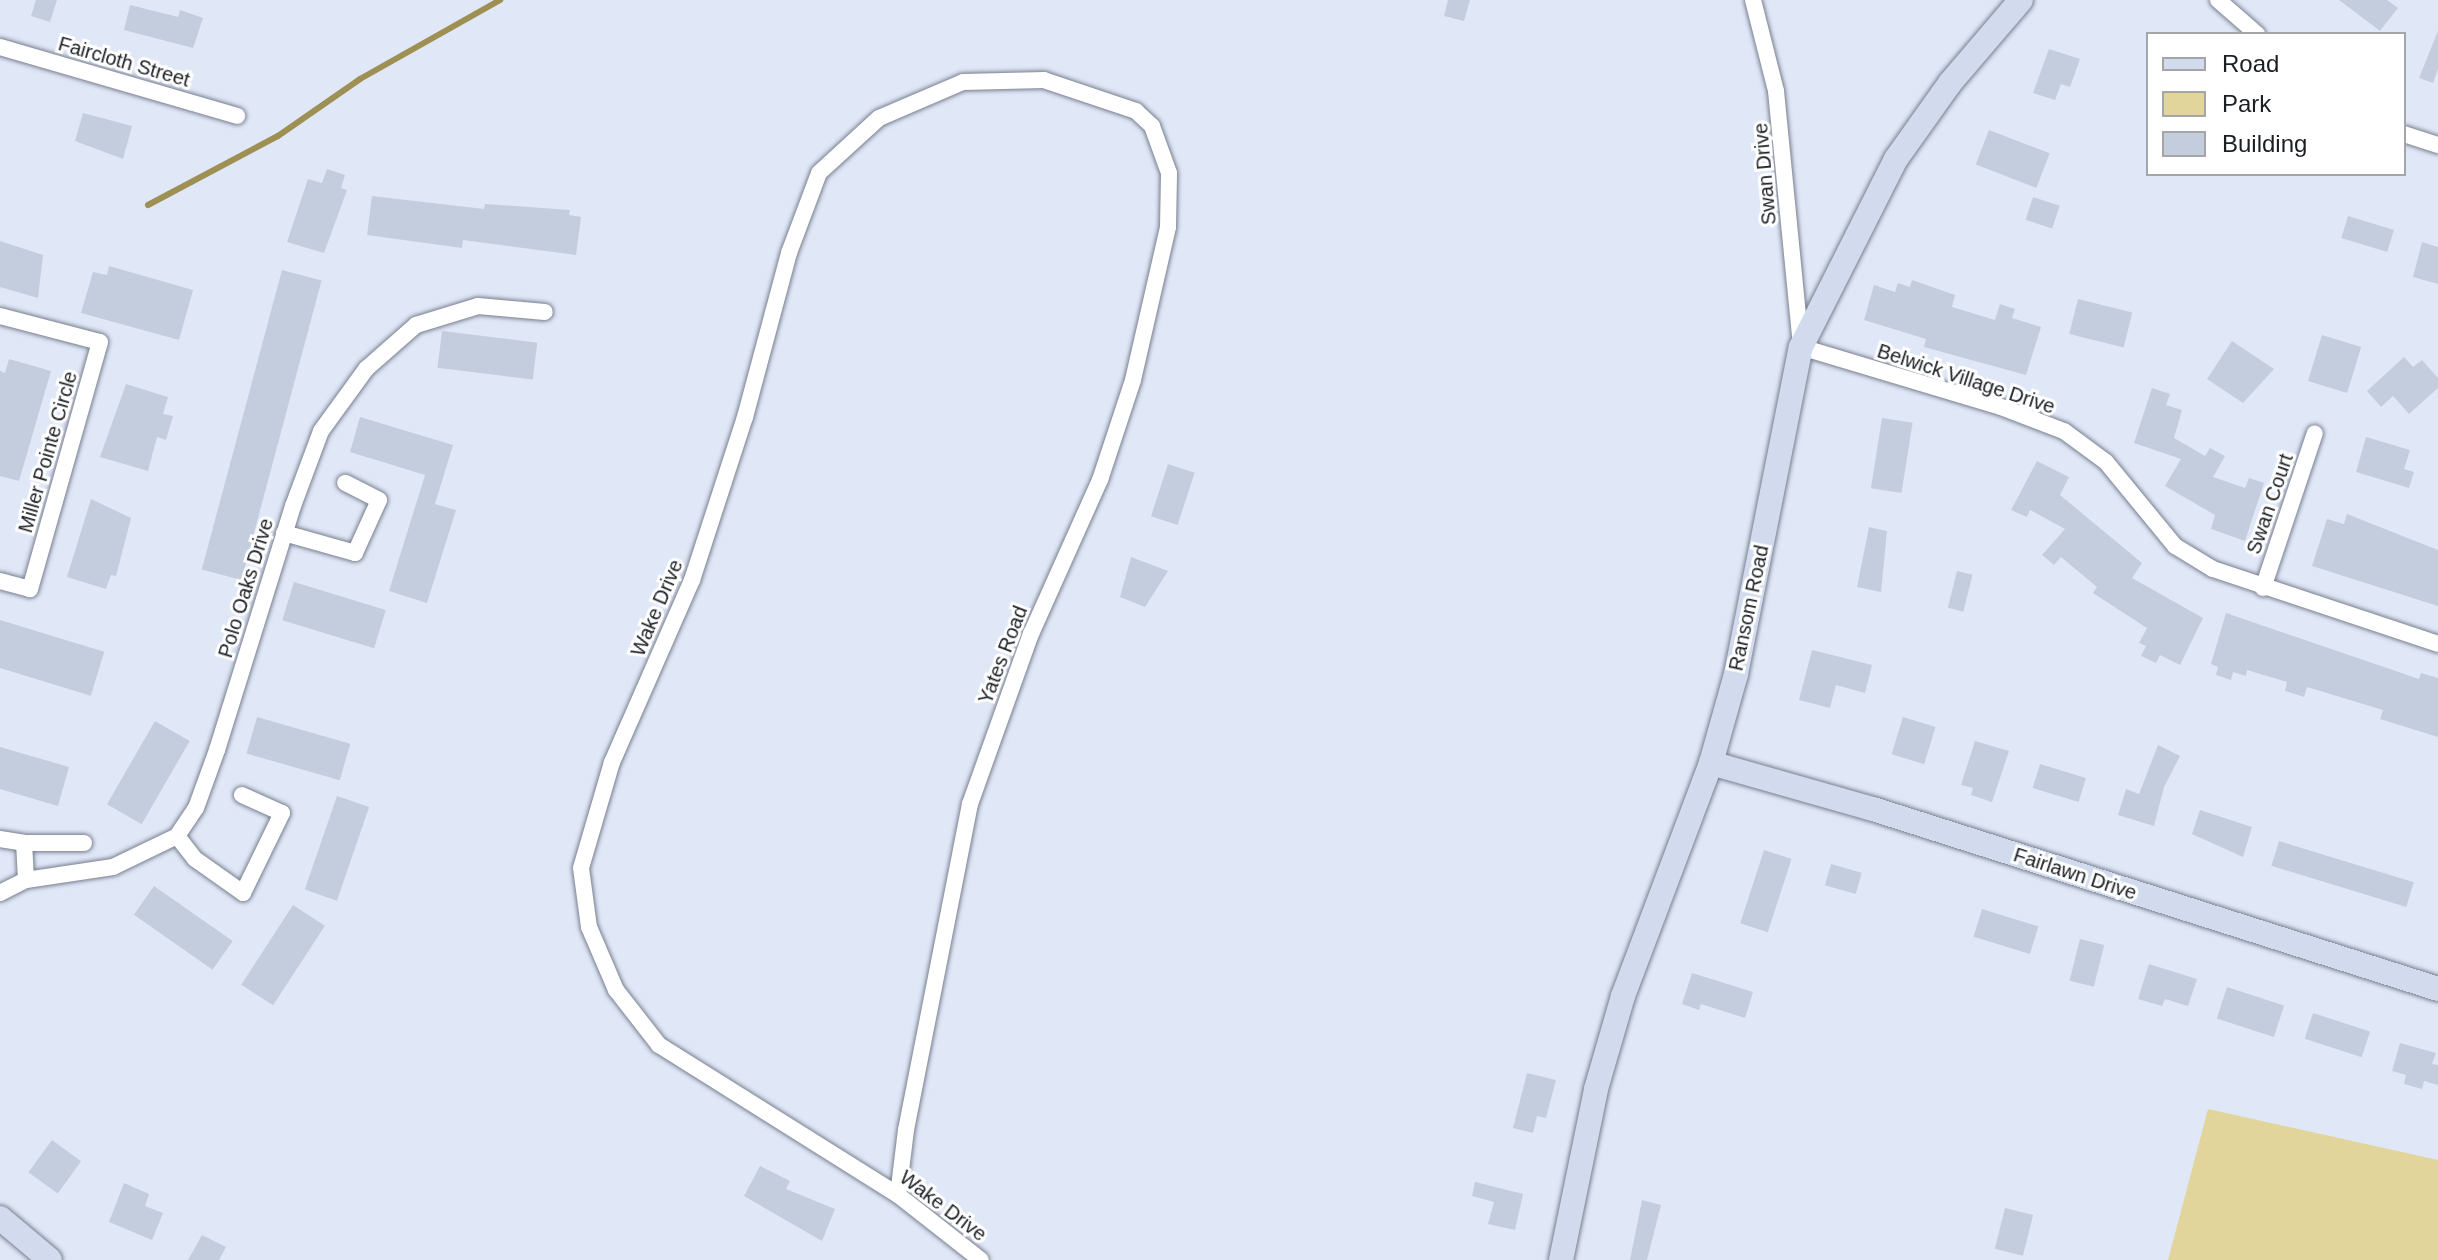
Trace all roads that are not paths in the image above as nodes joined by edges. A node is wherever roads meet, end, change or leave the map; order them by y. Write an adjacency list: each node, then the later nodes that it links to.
1 (1753, 0): 12 (street, Swan Drive)
2 (2021, 0): 12 (street, Ransom Road)
3 (2218, 0): 4 (street)
4 (2255, 32)
5 (0, 47): 6 (street, Faircloth Street)
6 (237, 116)
7 (2406, 135): 9 (street)
8 (1157, 141): 28 (street, Yates Road); 28 (street, Wake Drive)
9 (2438, 145)
10 (545, 312): 15 (street, Polo Oaks Drive)
11 (0, 316): 16 (street, Miller Pointe Circle)
12 (1801, 347): 17 (street, Belwick Village Drive); 19 (street, Ransom Road)
13 (2315, 433): 17 (street, Swan Court)
14 (345, 483): 15 (street)
15 (284, 533): 21 (street, Polo Oaks Drive)
16 (0, 581)
17 (2263, 588): 18 (street, Belwick Village Drive)
18 (2438, 644)
19 (1711, 763): 27 (street, Fairlawn Drive); 32 (street, Ransom Road)
20 (242, 795): 21 (street)
21 (177, 836): 25 (street)
22 (0, 839): 23 (street)
23 (24, 843): 24 (street); 25 (street)
24 (84, 843)
25 (26, 880): 26 (street)
26 (0, 893)
27 (2438, 989)
28 (898, 1195): 31 (street, Wake Drive)
29 (0, 1218): 30 (street)
30 (50, 1260)
31 (981, 1260)
32 (1561, 1260)

